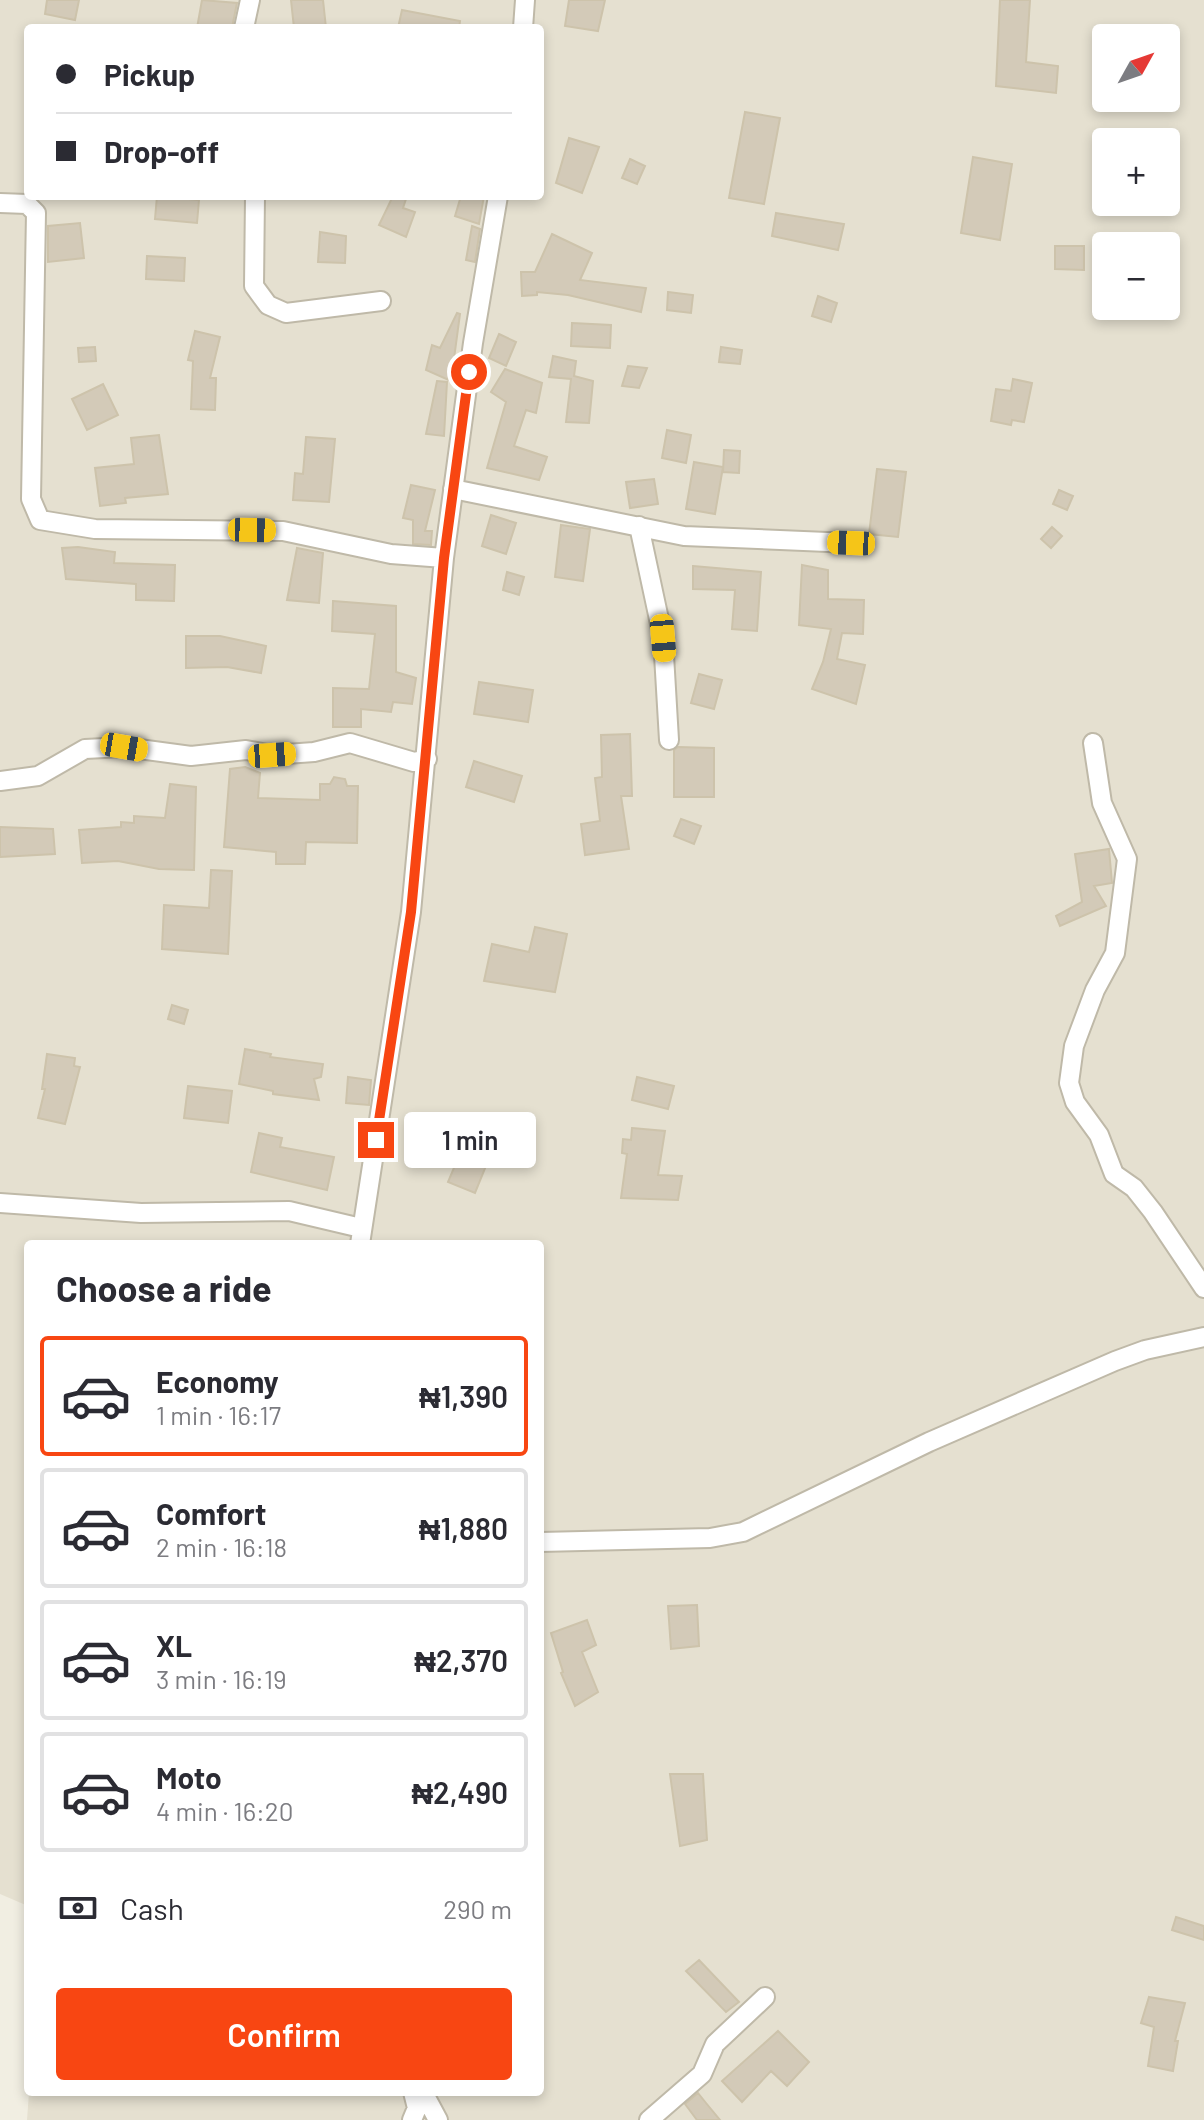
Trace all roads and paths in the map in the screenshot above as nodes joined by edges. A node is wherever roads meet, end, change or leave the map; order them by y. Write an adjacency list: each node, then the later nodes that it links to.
1 (250, 0): 3 (street)
2 (525, 0): 4 (street)
3 (245, 24)
4 (523, 24)
5 (255, 200): 8 (street)
6 (497, 200): 9 (street)
7 (0, 203): 12 (street)
8 (381, 301)
9 (453, 489): 10 (street); 12 (street)
10 (639, 526): 11 (street); 13 (street)
11 (851, 543)
12 (444, 558): 15 (street)
13 (669, 740)
14 (1093, 743): 19 (street)
15 (427, 759): 16 (street); 18 (street)
16 (0, 781)
17 (0, 1203): 18 (street)
18 (361, 1236)
19 (1204, 1288)
20 (1204, 1337): 21 (street)
21 (544, 1542)
22 (765, 1997): 27 (street)
23 (414, 2096): 25 (street)
24 (425, 2096): 26 (street)
25 (412, 2120)
26 (438, 2120)
27 (649, 2120)

